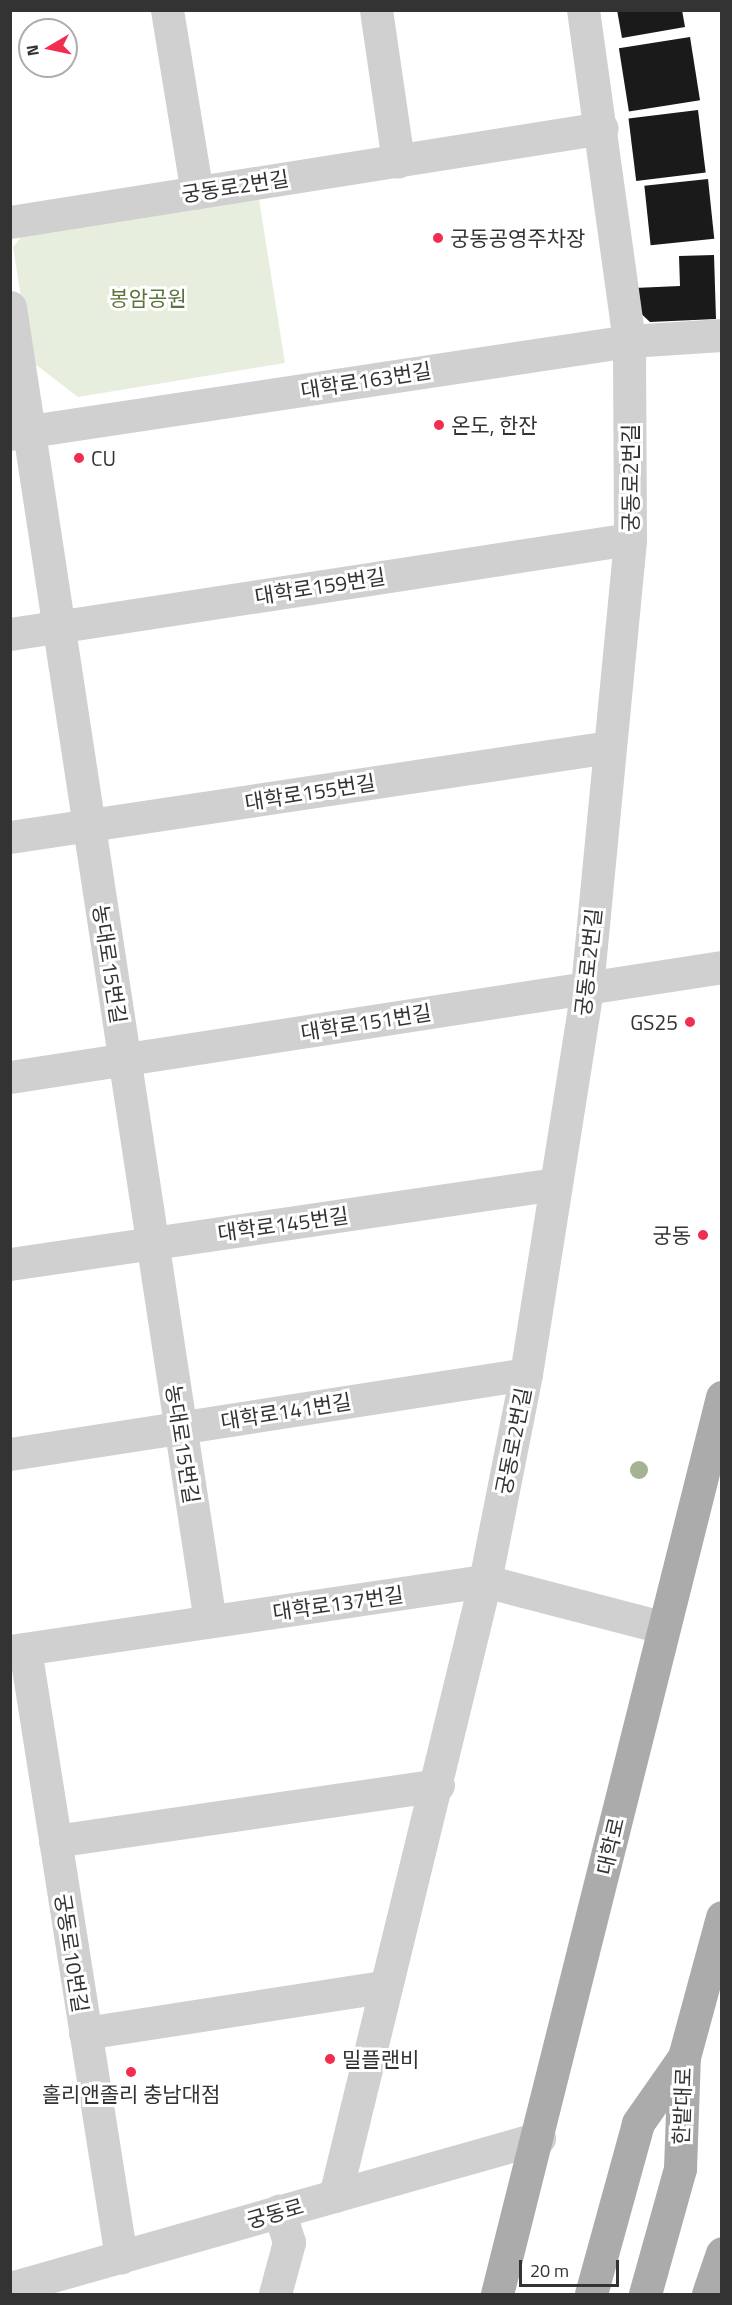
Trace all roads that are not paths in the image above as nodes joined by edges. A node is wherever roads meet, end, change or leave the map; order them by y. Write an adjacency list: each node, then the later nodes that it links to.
1 (167, 10): 6 (street)
2 (376, 10): 5 (street)
3 (583, 10): 4 (street, 궁동로2번길)
4 (602, 128): 5 (street, 궁동로2번길); 10 (street, 궁동로2번길)
5 (398, 161): 6 (street, 궁동로2번길)
6 (197, 193): 7 (street, 궁동로2번길)
7 (10, 222)
8 (10, 307): 11 (street, 농대로15번길)
9 (722, 335): 10 (street, 대학로163번길)
10 (629, 341): 11 (street, 대학로163번길); 12 (street, 궁동로2번길)
11 (20, 432): 13 (street, 농대로15번길)
12 (630, 539): 13 (street, 대학로159번길); 15 (street, 궁동로2번길)
13 (58, 627): 14 (street, 대학로159번길); 16 (street, 농대로15번길)
14 (10, 634)
15 (609, 747): 16 (street, 대학로155번길); 19 (street, 궁동로2번길)
16 (89, 825): 17 (street, 대학로155번길); 20 (street, 농대로15번길)
17 (10, 837)
18 (722, 967): 19 (street, 대학로151번길)
19 (587, 987): 20 (street, 대학로151번길); 22 (street, 궁동로2번길)
20 (125, 1059): 21 (street, 대학로151번길); 23 (street, 농대로15번길)
21 (10, 1077)
22 (555, 1184): 23 (street, 대학로145번길); 25 (street, 궁동로2번길)
23 (153, 1243): 24 (street, 대학로145번길); 27 (street, 농대로15번길)
24 (10, 1264)
25 (526, 1374): 27 (street, 대학로141번길); 29 (street, 궁동로2번길)
26 (722, 1397): 31 (main road, 대학로)
27 (181, 1428): 28 (street, 대학로141번길); 30 (street, 농대로15번길)
28 (10, 1454)
29 (485, 1581): 30 (street, 대학로137번길); 31 (street, 대학로137번길); 33 (street, 궁동로2번길)
30 (210, 1621): 32 (street, 대학로137번길)
31 (662, 1628): 39 (main road, 대학로)
32 (18, 1650): 34 (street, 궁동로10번길)
33 (438, 1785): 34 (street); 36 (street, 궁동로2번길)
34 (55, 1841): 37 (street, 궁동로10번길)
35 (722, 1917): 38 (main road, 한밭대로)
36 (383, 1987): 37 (street); 40 (street, 궁동로2번길)
37 (85, 2033): 43 (street, 궁동로10번길)
38 (684, 2057): 47 (main road); 48 (main road, 한밭대로)
39 (539, 2138): 40 (street, 궁동로); 46 (main road, 대학로)
40 (335, 2196): 41 (street, 궁동로)
41 (279, 2211): 43 (street, 궁동로); 45 (street)
42 (722, 2253): 49 (main road)
43 (121, 2257): 44 (street, 궁동로)
44 (10, 2288)
45 (275, 2295)
46 (497, 2295)
47 (591, 2295)
48 (645, 2295)
49 (708, 2295)

